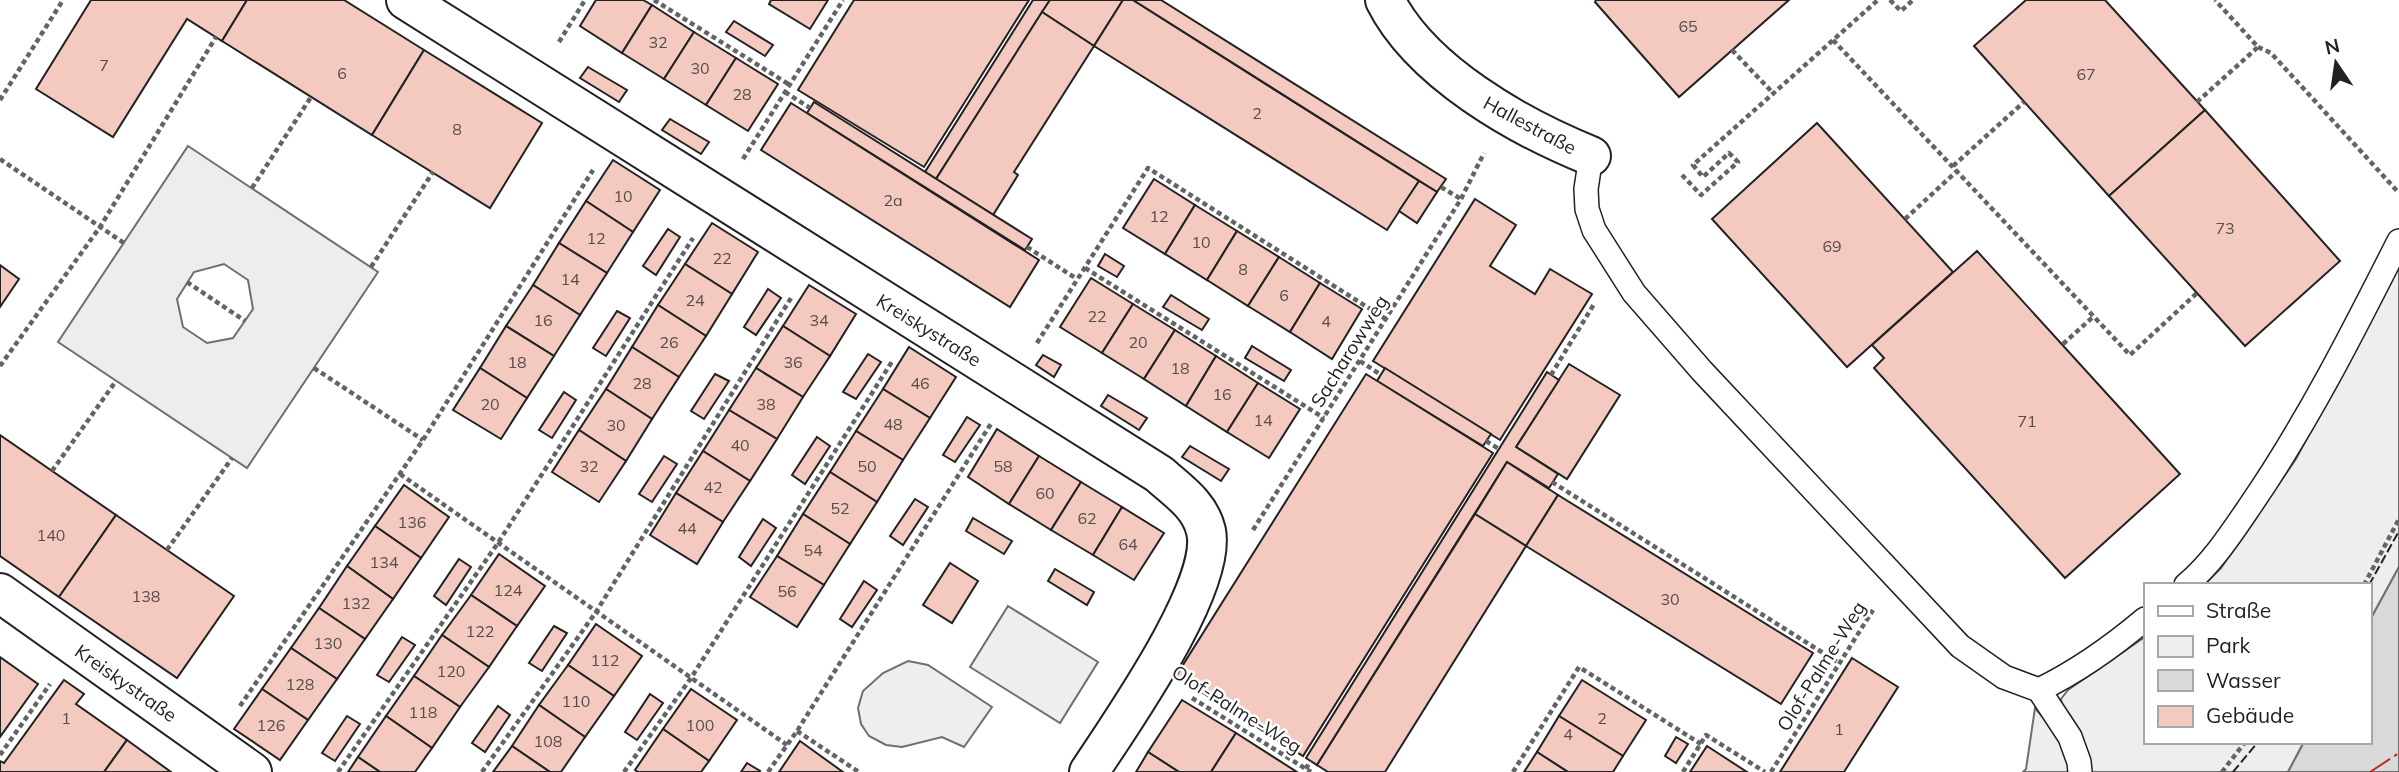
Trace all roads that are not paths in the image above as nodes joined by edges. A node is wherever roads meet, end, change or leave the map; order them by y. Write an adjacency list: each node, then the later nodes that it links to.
1 (406, 0): 10 (street, Kreiskystraße)
2 (1385, 0): 3 (street, Hallestraße)
3 (1591, 156): 8 (lane)
4 (2399, 241): 5 (lane)
5 (2188, 583)
6 (0, 593): 9 (street, Kreiskystraße)
7 (2144, 620): 8 (lane)
8 (2039, 690): 11 (lane)
9 (252, 772)
10 (1089, 772)
11 (2080, 772)

